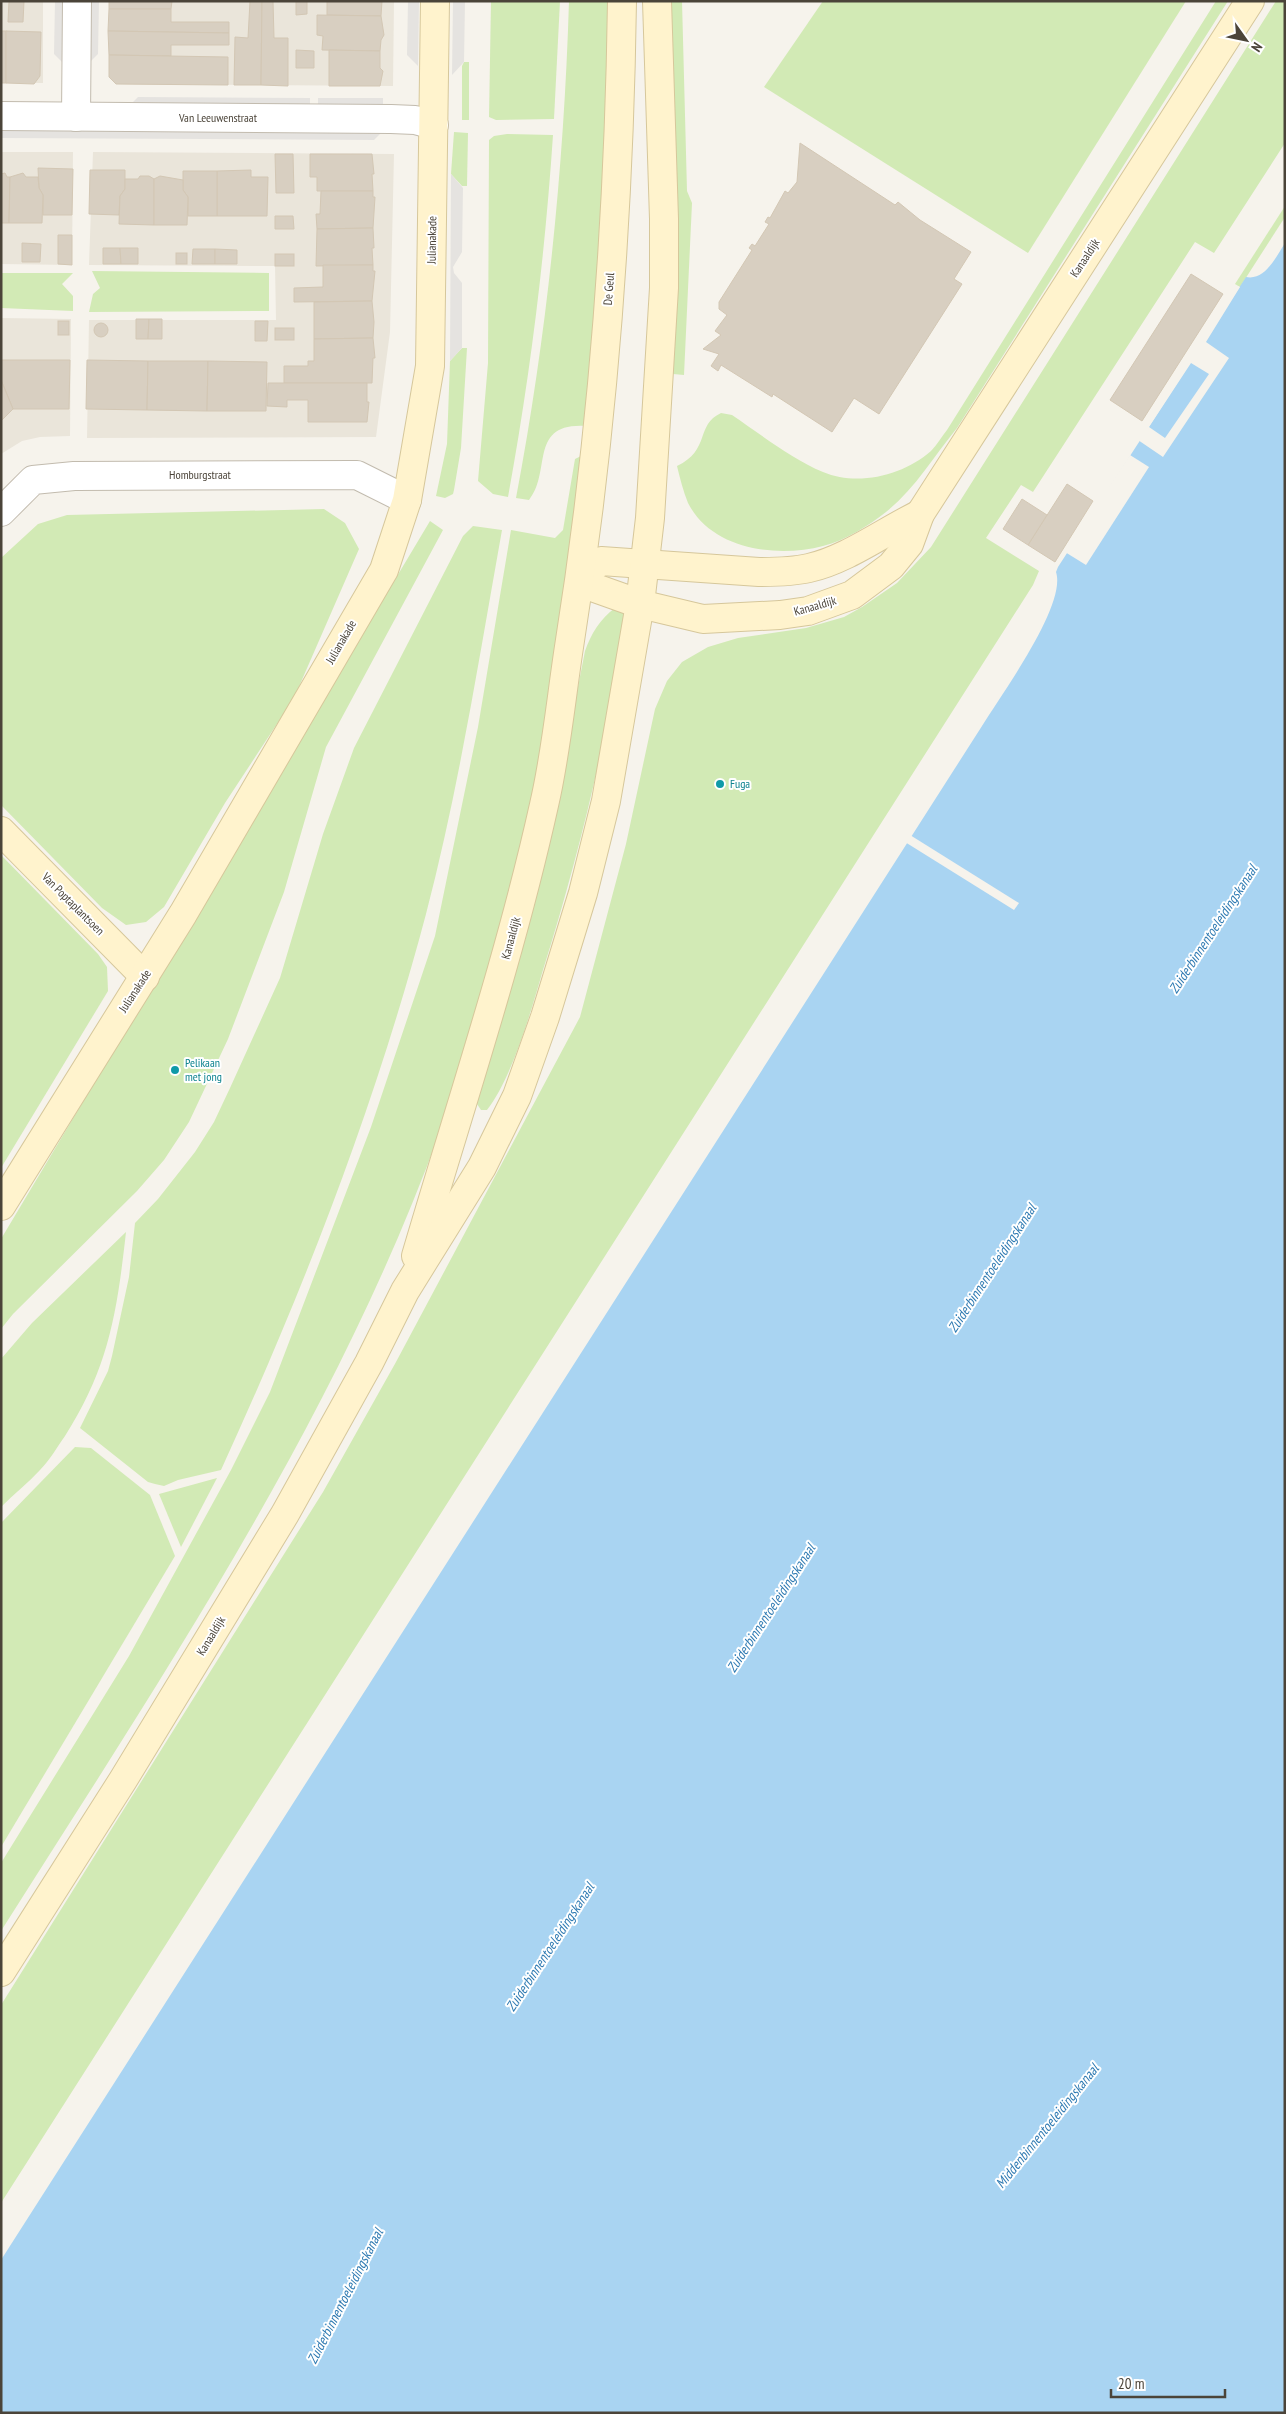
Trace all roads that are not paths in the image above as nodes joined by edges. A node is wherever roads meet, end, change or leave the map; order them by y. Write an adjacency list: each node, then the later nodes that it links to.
1 (76, 1): 7 (street)
2 (435, 1): 8 (main road, Julianakade)
3 (622, 1): 13 (main road, De Geul)
4 (657, 1): 12 (main road)
5 (1250, 1): 11 (main road, Kanaaldijk)
6 (1, 116): 7 (street, Van Leeuwenstraat)
7 (76, 117): 8 (street, Van Leeuwenstraat)
8 (434, 125): 9 (main road, Julianakade)
9 (407, 500): 10 (street, Homburgstraat); 16 (main road, Julianakade)
10 (1, 512)
11 (920, 514): 12 (main road, Kanaaldijk); 14 (main road, Kanaaldijk)
12 (644, 564): 13 (main road, Kanaaldijk); 14 (main road, Kanaaldijk)
13 (581, 576): 14 (main road, Kanaaldijk); 18 (main road, Kanaaldijk)
14 (640, 604): 18 (main road, Kanaaldijk)
15 (1, 831): 16 (main road, Van Poptaplantsoen)
16 (145, 977): 17 (main road, Julianakade)
17 (1, 1206)
18 (405, 1291): 19 (main road, Kanaaldijk)
19 (1, 1972)

